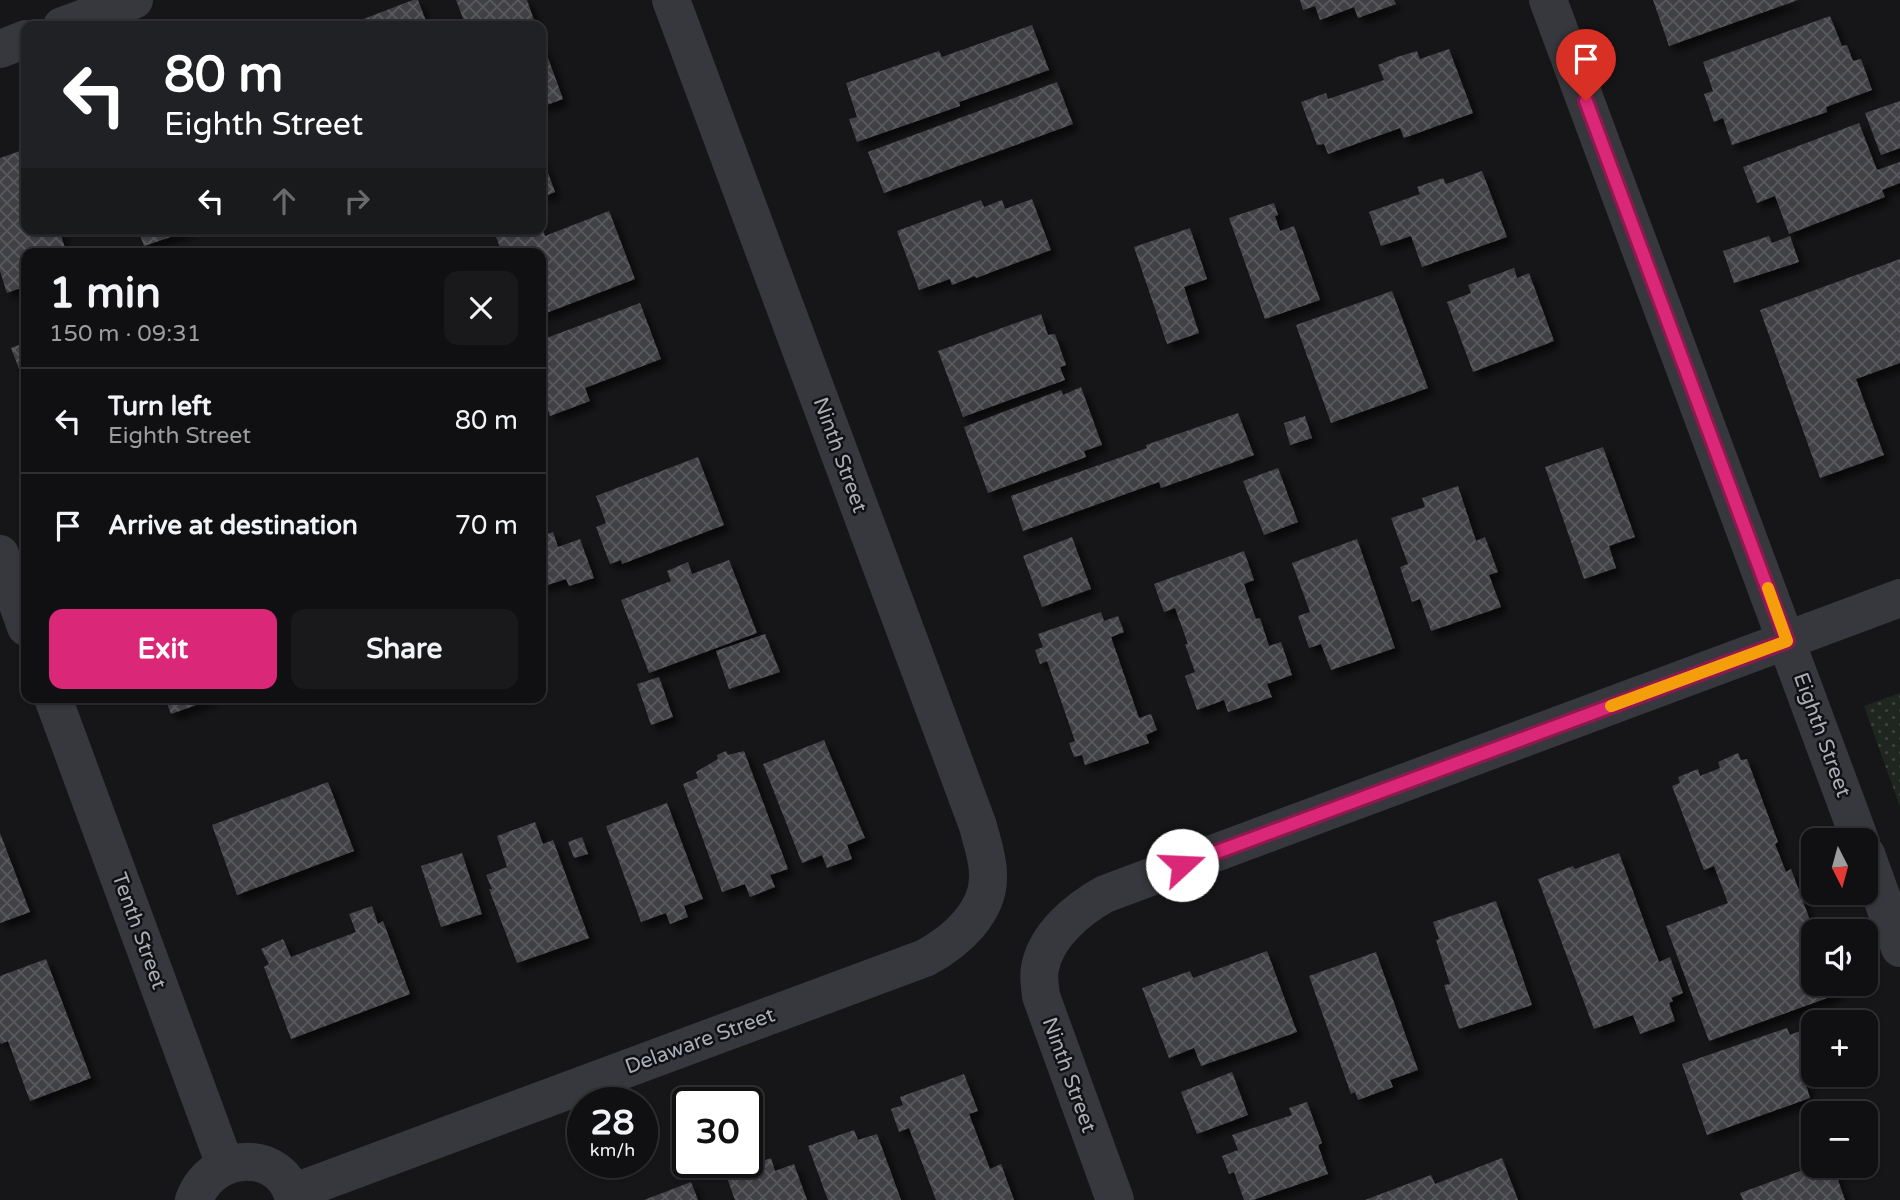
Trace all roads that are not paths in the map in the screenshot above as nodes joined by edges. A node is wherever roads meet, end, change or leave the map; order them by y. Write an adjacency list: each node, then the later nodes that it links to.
1 (134, 0): 4 (street)
2 (671, 0): 14 (street, Ninth Street)
3 (1548, 0): 10 (street, Eighth Street)
4 (76, 21)
5 (21, 41): 6 (street)
6 (0, 49)
7 (0, 554): 9 (street)
8 (1900, 598): 10 (street)
9 (21, 613)
10 (1787, 641): 12 (street, Eighth Street); 19 (street, Ninth Street)
11 (54, 703): 16 (street, Tenth Street)
12 (1856, 828)
13 (1878, 887): 15 (street)
14 (977, 913): 17 (street, Delaware Street)
15 (1900, 948)
16 (225, 1165): 17 (street); 18 (street)
17 (293, 1197)
18 (194, 1200)
19 (1115, 1200)

